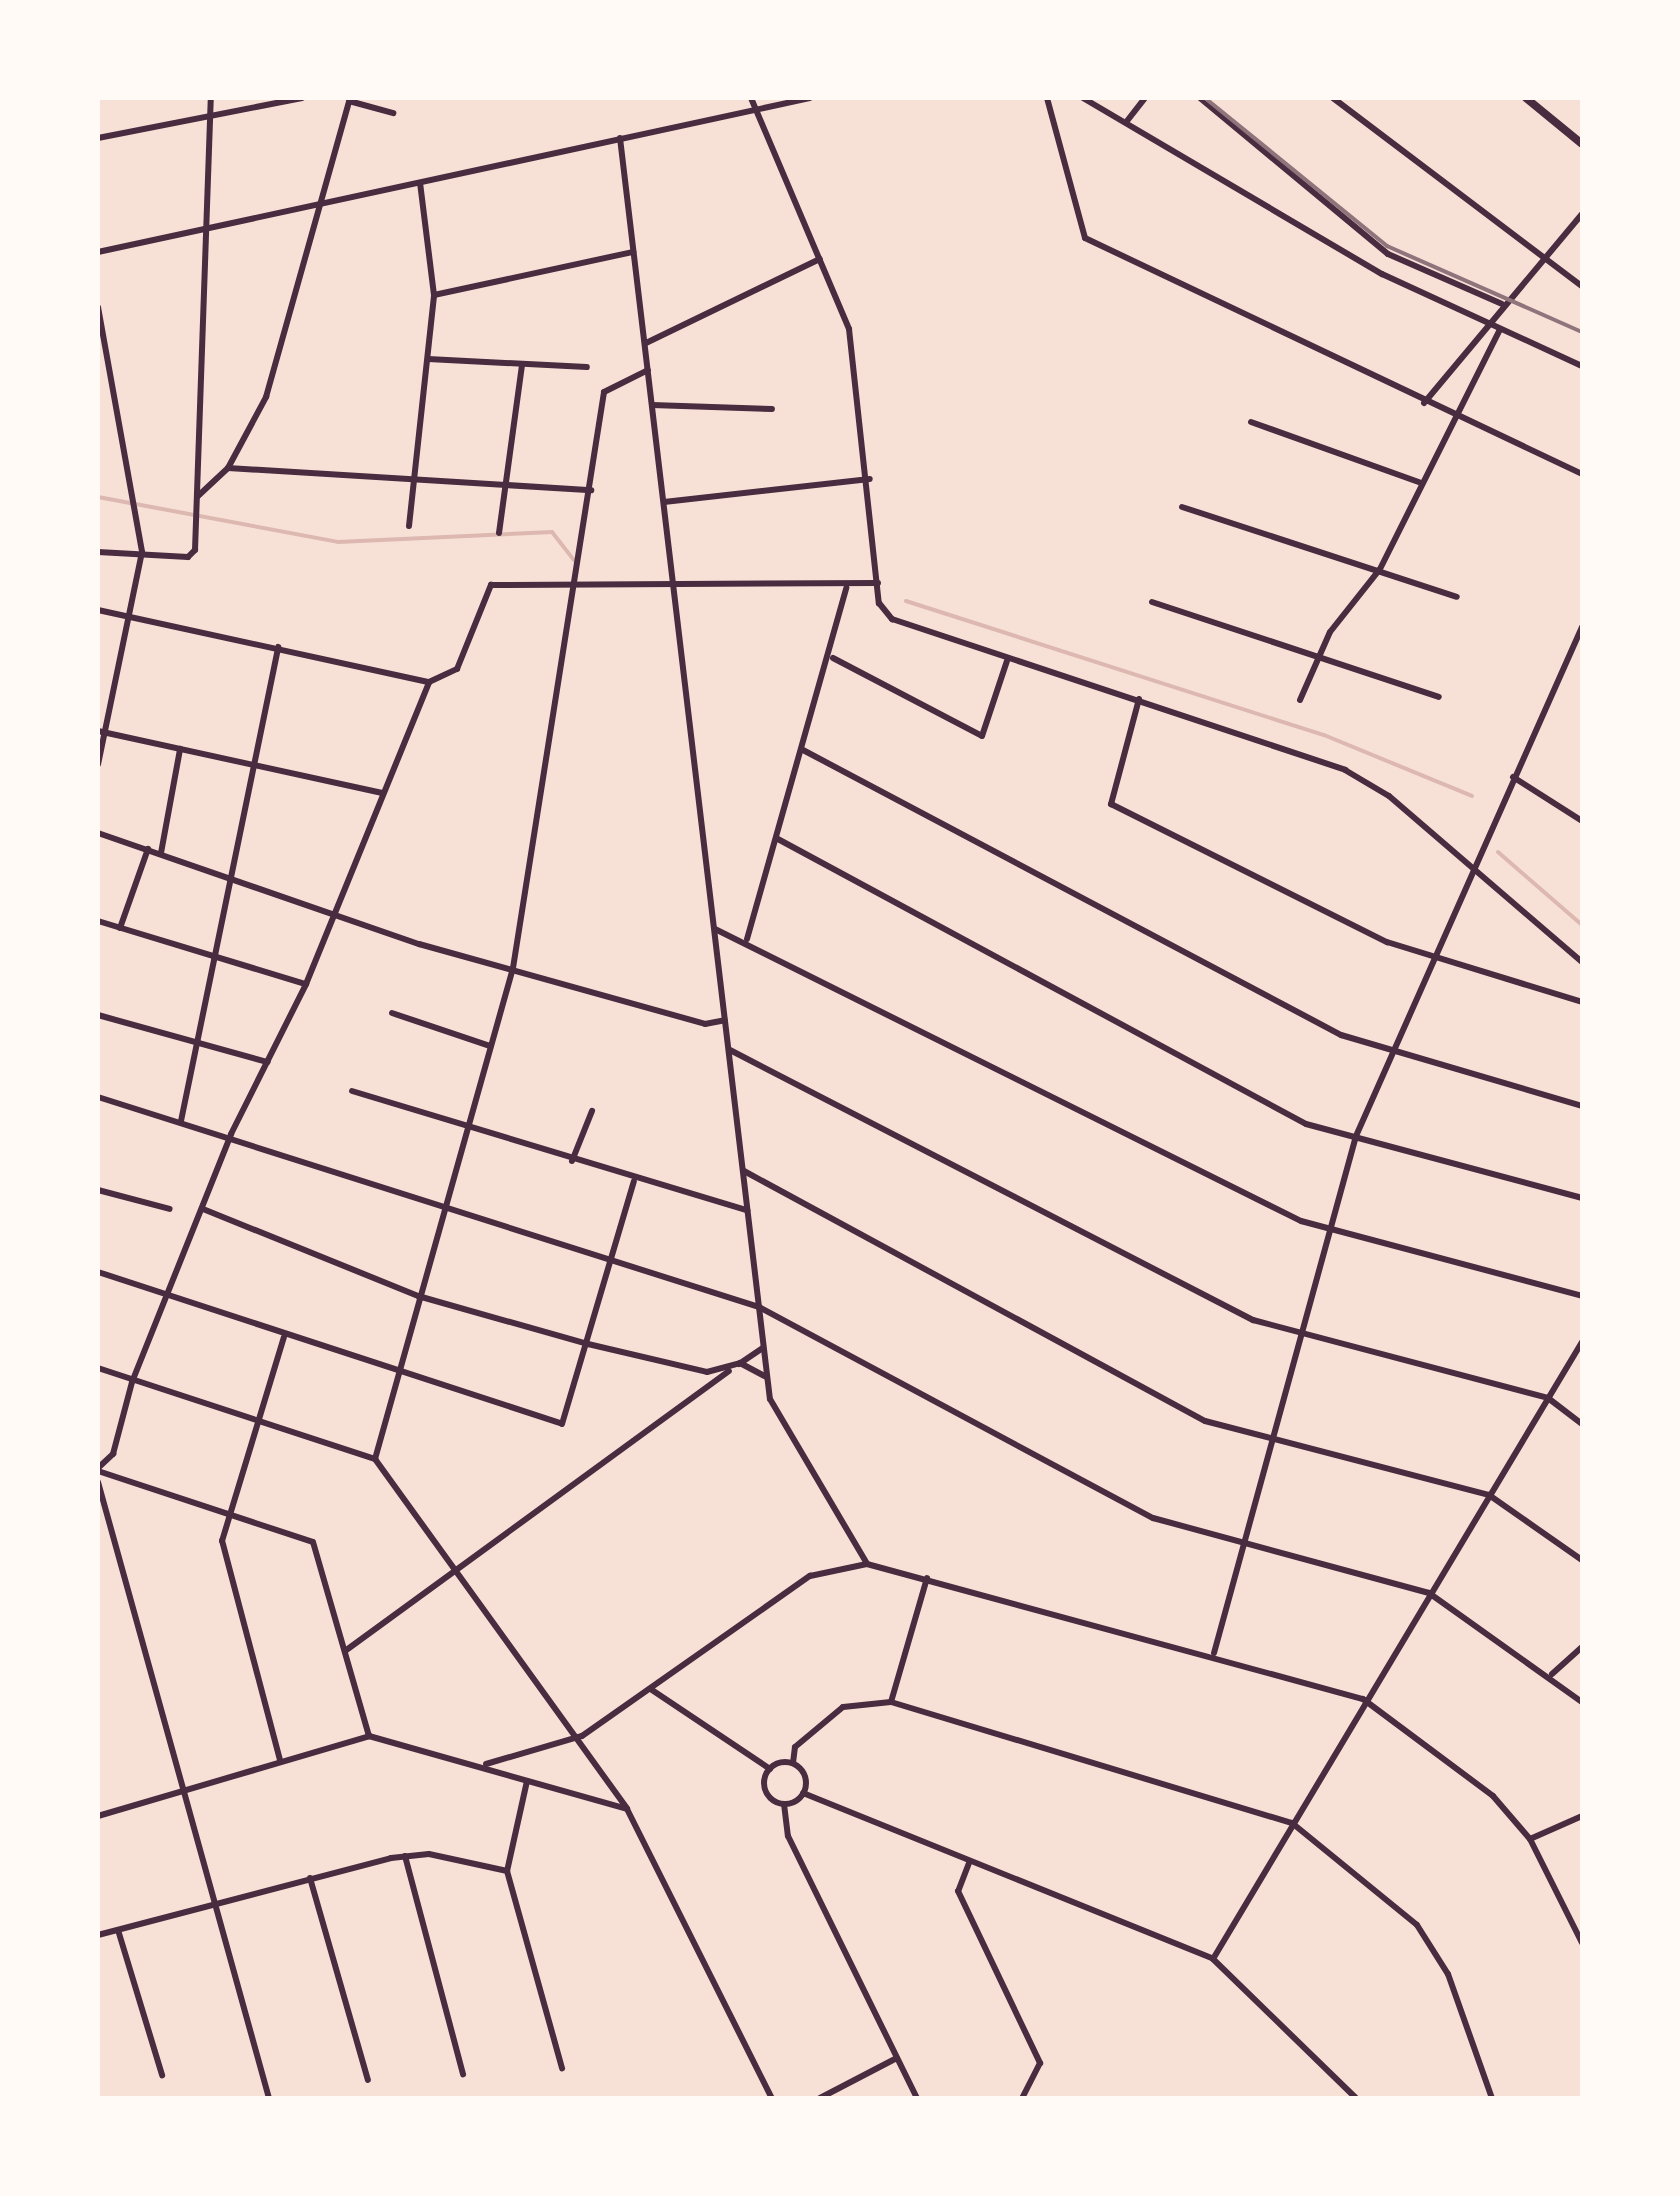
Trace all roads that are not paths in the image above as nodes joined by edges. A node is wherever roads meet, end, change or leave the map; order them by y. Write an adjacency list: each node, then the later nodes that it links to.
1 (211, 98): 14 (street)
2 (302, 98): 14 (street)
3 (751, 98): 12 (street)
4 (810, 98): 12 (street)
5 (1048, 98): 39 (street)
6 (1083, 98): 15 (street)
7 (1145, 98): 15 (street)
8 (1200, 98): 29 (street)
9 (1333, 98): 26 (street)
10 (1526, 98): 18 (main road)
11 (350, 99): 13 (street); 20 (street)
12 (755, 109): 17 (street); 25 (street)
13 (393, 114)
14 (210, 115): 16 (street); 22 (street)
15 (1127, 121): 31 (street)
16 (98, 138)
17 (620, 138): 19 (street); 24 (street)
18 (1582, 144)
19 (420, 183): 20 (street); 28 (street)
20 (326, 202): 22 (street); 44 (street)
21 (1582, 214): 26 (street)
22 (206, 228): 23 (street); 51 (street)
23 (98, 252)
24 (634, 252): 28 (street); 33 (street)
25 (820, 259): 33 (street); 46 (street)
26 (1541, 260): 27 (street); 29 (street)
27 (1582, 286)
28 (434, 296): 34 (street)
29 (1502, 304): 31 (street)
30 (98, 307): 57 (street)
31 (1486, 324): 32 (street); 39 (street)
32 (1499, 331): 36 (street); 42 (street)
33 (645, 344): 38 (street)
34 (428, 358): 35 (street); 48 (street)
35 (522, 366): 37 (street); 49 (street)
36 (1582, 366)
37 (587, 367)
38 (648, 370): 40 (street); 50 (street)
39 (1424, 403): 42 (street)
40 (652, 405): 41 (street); 52 (street)
41 (772, 409)
42 (1457, 418): 45 (street); 47 (street)
43 (1251, 422): 47 (street)
44 (228, 468): 48 (street); 51 (street)
45 (1582, 474)
46 (870, 480): 52 (street); 59 (street)
47 (1420, 483): 58 (street)
48 (413, 486): 49 (street); 54 (street)
49 (508, 489): 50 (street); 55 (street)
50 (591, 490): 60 (street)
51 (198, 496): 57 (street)
52 (664, 502): 62 (street)
53 (1182, 507): 58 (street)
54 (409, 526)
55 (499, 534)
56 (98, 552): 57 (street)
57 (142, 552): 66 (street)
58 (1380, 568): 63 (street); 69 (street)
59 (878, 583): 61 (street); 71 (street)
60 (574, 588): 62 (street); 72 (street); 98 (street)
61 (846, 588): 62 (street); 70 (street)
62 (675, 591): 93 (street)
63 (1457, 597)
64 (1152, 602): 69 (street)
65 (98, 610): 66 (street)
66 (131, 617): 68 (street); 76 (street)
67 (1582, 626): 81 (street)
68 (278, 648): 72 (street); 80 (street)
69 (1318, 656): 73 (street); 75 (street)
70 (833, 658): 71 (street); 78 (street)
71 (1007, 661): 74 (street)
72 (429, 682): 82 (street)
73 (1440, 696)
74 (1139, 699): 88 (street); 96 (street)
75 (1300, 700)
76 (101, 731): 77 (street); 79 (street)
77 (180, 749): 80 (street); 87 (street)
78 (803, 750): 85 (street); 107 (street)
79 (98, 765)
80 (254, 765): 82 (street); 89 (street)
81 (1513, 777): 83 (street); 88 (street)
82 (382, 793): 90 (street)
83 (1582, 821)
84 (98, 833): 86 (street)
85 (776, 838): 94 (street); 116 (street)
86 (148, 849): 87 (street); 92 (street)
87 (161, 853): 89 (street)
88 (1472, 864): 96 (street); 97 (street)
89 (232, 875): 90 (street); 95 (street)
90 (330, 911): 98 (street); 99 (street)
91 (98, 921): 92 (street)
92 (120, 928): 95 (street)
93 (714, 929): 94 (street); 103 (street)
94 (747, 939): 126 (street)
95 (215, 956): 99 (street); 104 (street)
96 (1439, 961): 100 (street); 107 (street)
97 (1582, 962)
98 (514, 968): 103 (street); 105 (street)
99 (306, 984): 108 (street)
100 (1582, 1002)
101 (392, 1013): 105 (street)
102 (98, 1015): 104 (street)
103 (725, 1020): 106 (street)
104 (197, 1043): 108 (street); 113 (street)
105 (490, 1046): 114 (street)
106 (729, 1050): 118 (street); 133 (street)
107 (1396, 1055): 111 (street); 116 (street)
108 (268, 1062): 115 (street)
109 (352, 1091): 114 (street)
110 (98, 1097): 113 (street)
111 (1582, 1106)
112 (592, 1112): 117 (street)
113 (181, 1121): 115 (street)
114 (465, 1129): 117 (street); 125 (street)
115 (231, 1134): 123 (street); 125 (street)
116 (1356, 1136): 121 (street); 126 (street)
117 (572, 1162): 119 (street)
118 (743, 1170): 124 (street); 146 (street)
119 (634, 1182): 124 (street); 127 (street)
120 (98, 1190): 122 (street)
121 (1582, 1198)
122 (170, 1209)
123 (203, 1209): 129 (street); 131 (street)
124 (748, 1210): 132 (street)
125 (443, 1212): 127 (street); 129 (street)
126 (1327, 1224): 130 (street); 133 (street)
127 (611, 1262): 132 (street); 136 (street)
128 (98, 1272): 131 (street)
129 (418, 1296): 136 (street); 140 (street)
130 (1582, 1296)
131 (164, 1298): 134 (street); 142 (street)
132 (759, 1307): 137 (street); 152 (street)
133 (1298, 1332): 143 (street); 146 (street)
134 (284, 1338): 140 (street); 144 (street)
135 (1582, 1342): 143 (street)
136 (588, 1344): 138 (street); 140 (street)
137 (764, 1348): 138 (street); 141 (street)
138 (740, 1363): 141 (street); 155 (street)
139 (98, 1368): 142 (street)
140 (399, 1371): 147 (street)
141 (767, 1377): 154 (street)
142 (132, 1382): 144 (street); 148 (street)
143 (1548, 1398): 145 (street); 150 (street)
144 (257, 1420): 147 (street); 151 (street)
145 (1582, 1424)
146 (1268, 1440): 150 (street); 152 (street)
147 (375, 1458): 155 (street)
148 (98, 1470): 151 (street)
149 (98, 1482): 173 (street)
150 (1488, 1495): 153 (street); 157 (street)
151 (228, 1511): 159 (street); 168 (street)
152 (1240, 1541): 157 (street); 160 (street)
153 (1582, 1560)
154 (868, 1564): 156 (street); 162 (street)
155 (456, 1569): 159 (street); 167 (street)
156 (926, 1578): 160 (street); 164 (street)
157 (1429, 1593): 161 (street); 163 (street)
158 (1582, 1646): 161 (street)
159 (345, 1651): 166 (street)
160 (1214, 1654): 163 (street)
161 (1552, 1674): 165 (street)
162 (652, 1690): 167 (street); 171 (street)
163 (1363, 1699): 179 (street); 180 (street)
164 (891, 1702): 170 (street); 179 (street)
165 (1582, 1702)
166 (368, 1736): 168 (street); 169 (street)
167 (582, 1736): 169 (street); 176 (street)
168 (280, 1760): 173 (street)
169 (486, 1764): 172 (street)
170 (792, 1764): 171 (street); 174 (street)
171 (770, 1769): 175 (street)
172 (527, 1781): 176 (street); 183 (street)
173 (186, 1791): 177 (street); 185 (street)
174 (803, 1793): 175 (street); 182 (street)
175 (784, 1804): 190 (street)
176 (628, 1808): 196 (street)
177 (98, 1816)
178 (1582, 1816): 180 (street)
179 (1292, 1824): 189 (street); 201 (street)
180 (1530, 1839): 188 (street)
181 (405, 1856): 183 (street); 184 (street); 192 (street)
182 (969, 1863): 189 (street); 199 (street)
183 (507, 1871): 191 (street)
184 (310, 1878): 185 (street); 194 (street)
185 (210, 1902): 186 (street); 195 (street)
186 (118, 1930): 187 (street); 193 (street)
187 (98, 1936)
188 (1582, 1943)
189 (1213, 1959): 200 (street)
190 (895, 2059): 197 (street); 198 (street)
191 (562, 2068)
192 (463, 2074)
193 (162, 2076)
194 (368, 2080)
195 (269, 2098)
196 (772, 2098)
197 (820, 2098)
198 (917, 2098)
199 (1022, 2098)
200 (1356, 2098)
201 (1492, 2098)

